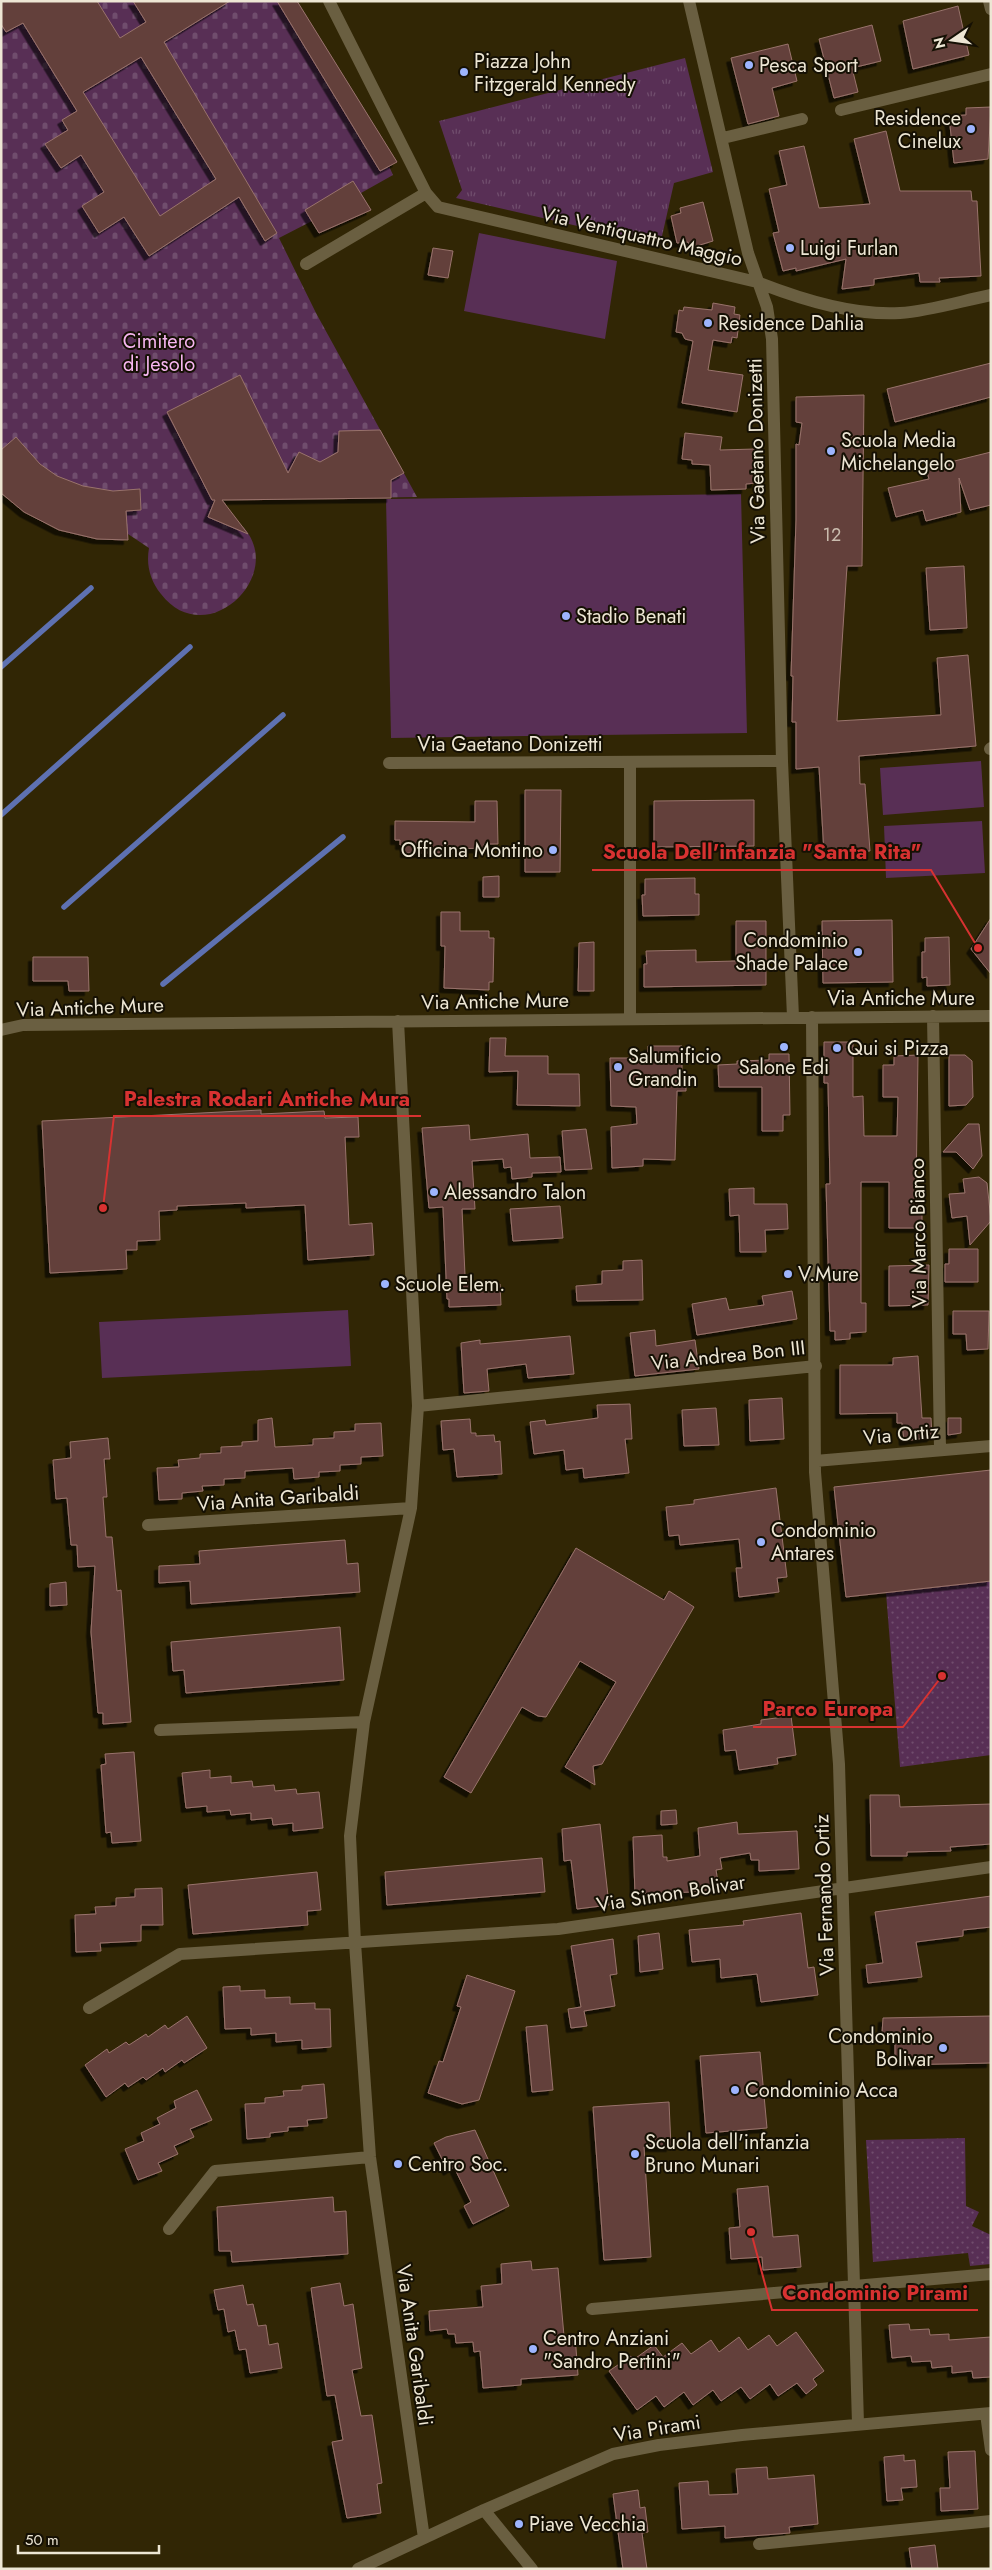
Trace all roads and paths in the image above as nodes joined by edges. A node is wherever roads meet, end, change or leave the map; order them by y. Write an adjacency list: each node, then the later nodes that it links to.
1 (329, 1): 9 (street)
2 (689, 1): 8 (street, Via Gaetano Donizetti)
3 (989, 1): 4 (street)
4 (991, 8)
5 (991, 74): 6 (street)
6 (841, 110)
7 (802, 119): 8 (street)
8 (723, 138): 11 (street, Via Gaetano Donizetti)
9 (426, 193): 10 (street); 11 (street, Via Ventiquattro Maggio)
10 (306, 264)
11 (757, 282): 12 (street, Via Ventiquattro Maggio); 13 (street, Via Gaetano Donizetti)
12 (991, 295)
13 (782, 761): 15 (street, Via Gaetano Donizetti); 18 (street, Via Gaetano Donizetti)
14 (389, 763): 15 (street, Via Gaetano Donizetti)
15 (630, 763): 20 (street, Via Gaetano Donizetti)
16 (933, 1016): 17 (street, Via Antiche Mure); 19 (street, Via Antiche Mure); 26 (street, Via Marco Bianco)
17 (991, 1016)
18 (793, 1017): 19 (street, Via Antiche Mure); 20 (street, Via Antiche Mure)
19 (812, 1017): 23 (street, Via Andrea Bon III)
20 (630, 1019): 21 (street, Via Antiche Mure)
21 (398, 1021): 22 (street, Via Antiche Mure); 24 (street, Via Anita Garibaldi)
22 (1, 1030)
23 (816, 1366): 24 (street, Via Andrea Bon III); 27 (street, Via Fernando Ortiz)
24 (418, 1406): 28 (street, Via Anita Garibaldi)
25 (991, 1446): 26 (street, Via Ortiz)
26 (940, 1449): 27 (street, Via Ortiz)
27 (815, 1466): 33 (street, Via Fernando Ortiz)
28 (411, 1508): 29 (street, Via Anita Garibaldi); 30 (street, Via Anita Garibaldi)
29 (148, 1525)
30 (364, 1722): 31 (street); 34 (street, Via Anita Garibaldi)
31 (160, 1730)
32 (991, 1867): 33 (street, Via Simon Bolivar)
33 (842, 1887): 34 (street, Via Simon Bolivar); 39 (street, Via Fernando Ortiz)
34 (355, 1943): 35 (street); 36 (street, Via Anita Garibaldi)
35 (89, 2008)
36 (370, 2157): 37 (street); 46 (street, Via Anita Garibaldi)
37 (170, 2229)
38 (991, 2274): 39 (street)
39 (855, 2287): 40 (street); 42 (street, Via Fernando Ortiz)
40 (592, 2309)
41 (988, 2413): 42 (street, Via Pirami); 43 (street, Via Pirami)
42 (858, 2424): 44 (street, Via Pirami)
43 (991, 2450)
44 (484, 2510): 46 (street, Via Pirami); 49 (street)
45 (991, 2520): 47 (street)
46 (424, 2538): 48 (street, Via Pirami)
47 (759, 2544)
48 (358, 2569)
49 (532, 2569)

